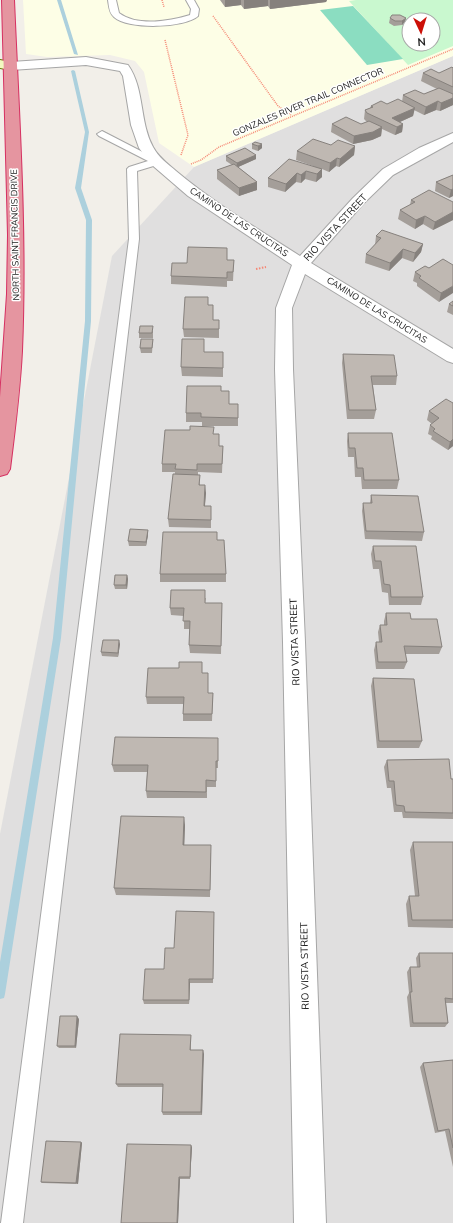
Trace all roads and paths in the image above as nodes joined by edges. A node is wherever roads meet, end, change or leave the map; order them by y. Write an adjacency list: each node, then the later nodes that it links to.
1 (8, 0): 7 (highway, NORTH SAINT FRANCIS DRIVE)
2 (112, 0): 5 (lane)
3 (190, 0): 5 (lane)
4 (212, 15): 8 (path)
5 (167, 22): 11 (path)
6 (453, 49): 8 (path, GONZALES RIVER TRAIL CONNECTOR)
7 (4, 66): 11 (street, CAMINO DE LAS CRUCITAS); 15 (highway, NORTH SAINT FRANCIS DRIVE)
8 (292, 115): 12 (path, GONZALES RIVER TRAIL CONNECTOR)
9 (102, 134): 11 (lane)
10 (453, 137): 13 (street, RIO VISTA STREET)
11 (157, 162): 12 (street, CAMINO DE LAS CRUCITAS); 16 (lane)
12 (171, 173): 13 (street, CAMINO DE LAS CRUCITAS)
13 (301, 264): 14 (street, CAMINO DE LAS CRUCITAS); 17 (street, RIO VISTA STREET)
14 (453, 357)
15 (0, 470)
16 (12, 1223)
17 (310, 1223)

